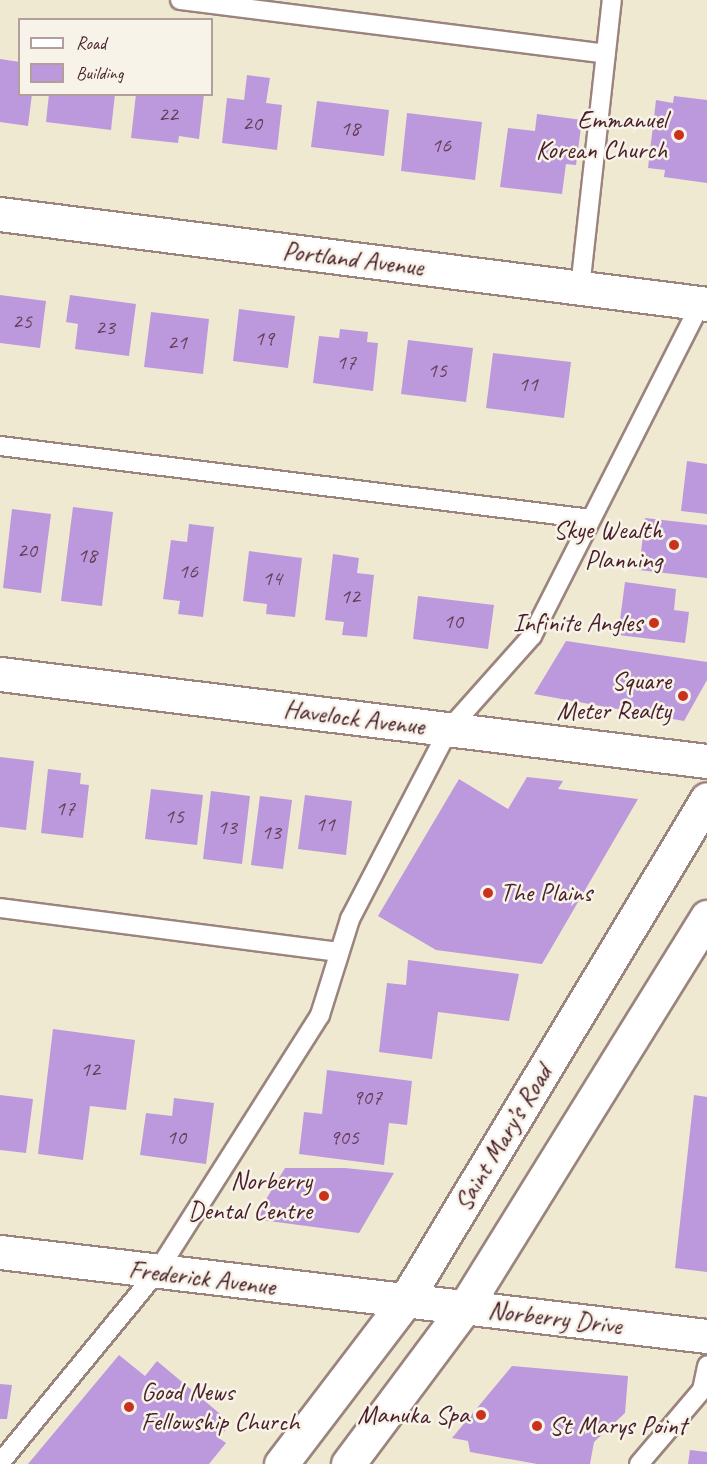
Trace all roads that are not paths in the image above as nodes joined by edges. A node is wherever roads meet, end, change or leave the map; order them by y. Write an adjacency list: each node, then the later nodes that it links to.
1 (180, 0): 3 (lane)
2 (612, 0): 3 (lane)
3 (606, 54): 5 (lane)
4 (0, 214): 5 (street, Portland Avenue)
5 (579, 288): 6 (street, Portland Avenue)
6 (704, 304): 8 (lane)
7 (0, 446): 8 (lane)
8 (591, 519): 10 (lane)
9 (0, 674): 10 (street, Havelock Avenue)
10 (449, 729): 11 (street, Havelock Avenue); 15 (lane)
11 (707, 761)
12 (707, 799): 18 (street, Saint Mary’s Road)
13 (0, 908): 15 (lane)
14 (707, 917): 19 (street)
15 (339, 952): 17 (lane)
16 (0, 1252): 17 (street, Frederick Avenue)
17 (157, 1272): 18 (street, Frederick Avenue); 22 (lane)
18 (403, 1304): 19 (street, Norberry Drive); 23 (street, Saint Mary’s Road)
19 (465, 1307): 20 (street, Norberry Drive); 24 (street)
20 (707, 1336)
21 (707, 1366): 25 (lane)
22 (0, 1463)
23 (281, 1464)
24 (348, 1464)
25 (639, 1464)

